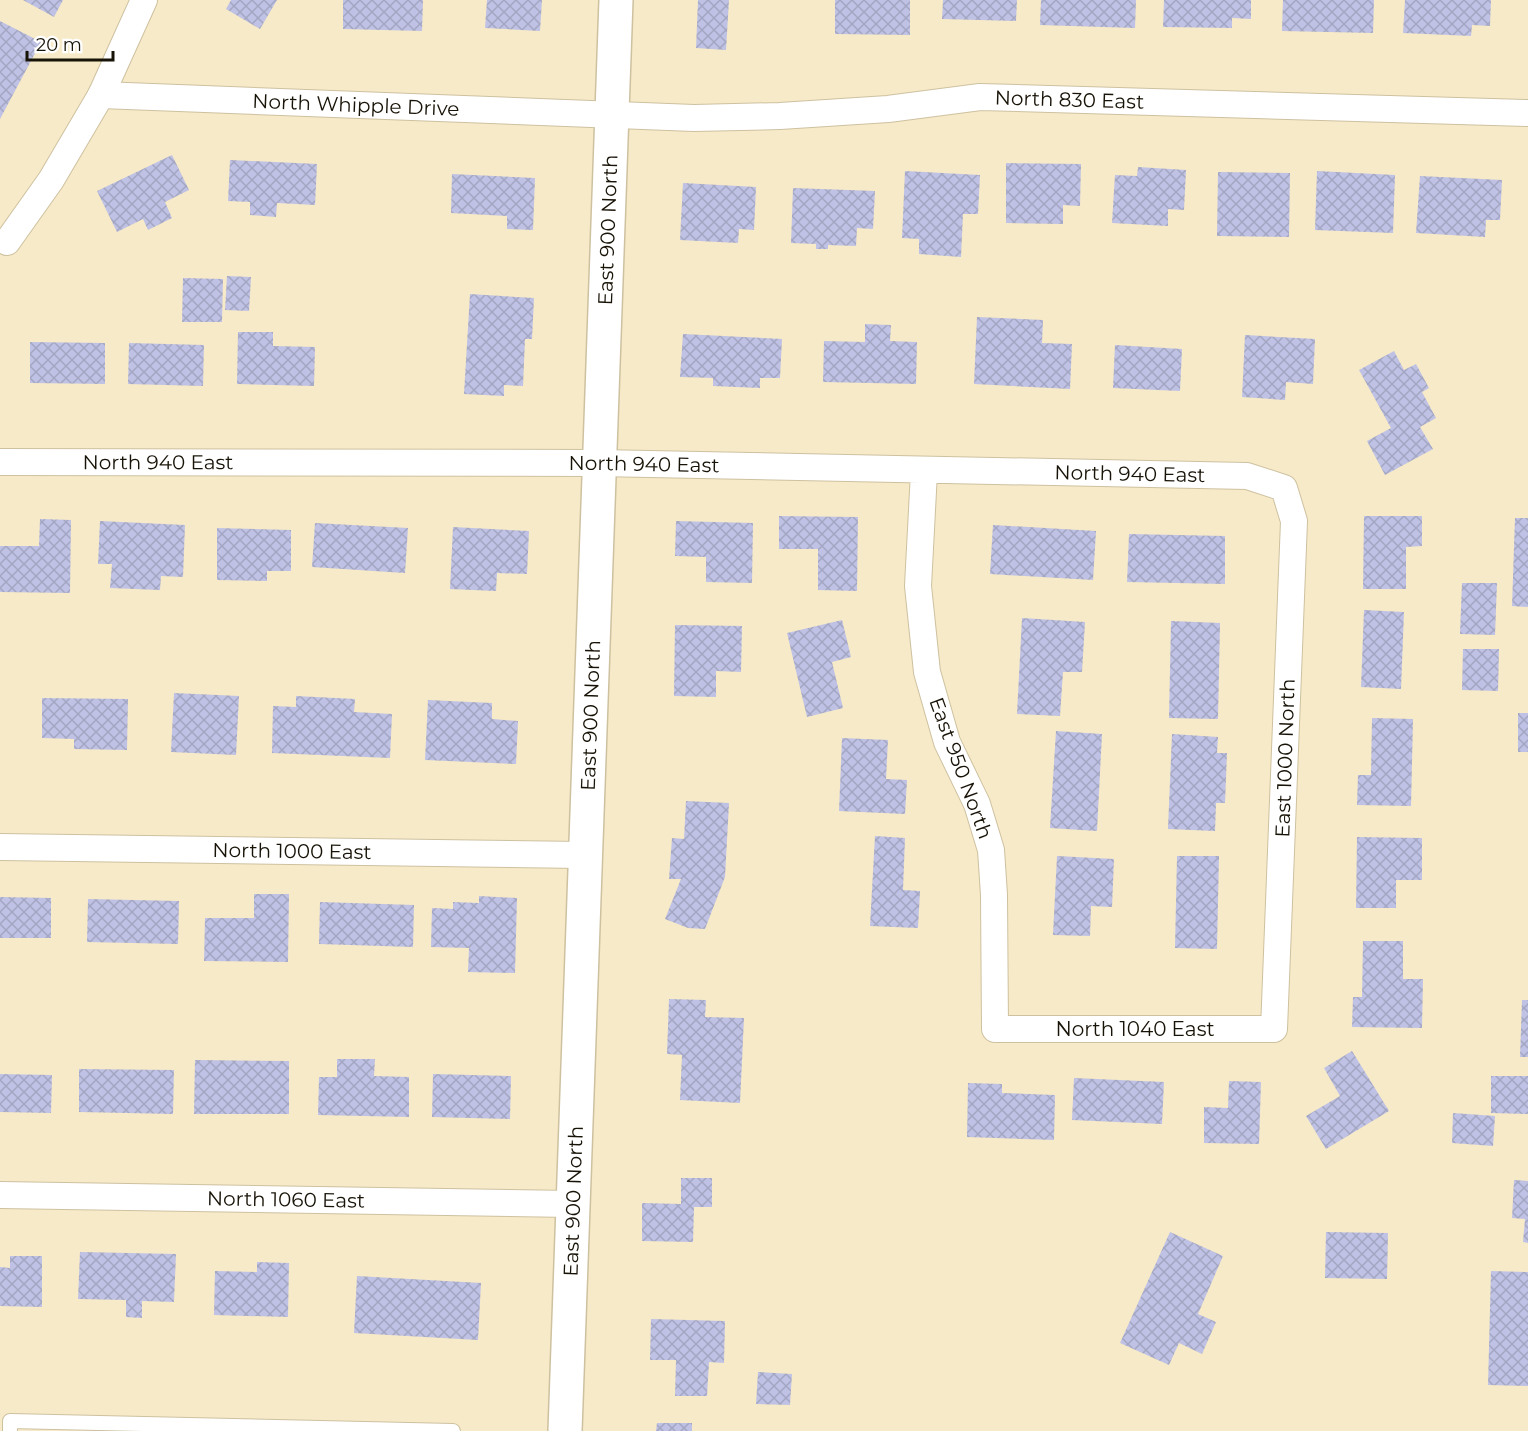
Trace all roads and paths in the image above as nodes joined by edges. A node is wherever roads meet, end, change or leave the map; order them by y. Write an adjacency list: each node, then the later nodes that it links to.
1 (144, 0): 3 (street)
2 (616, 0): 5 (street, East 900 North)
3 (101, 95): 5 (street, North Whipple Drive); 6 (street)
4 (1528, 113): 5 (street, North 830 East)
5 (612, 114): 8 (street, East 900 North)
6 (7, 242)
7 (0, 462): 8 (street, North 940 East)
8 (598, 463): 9 (street, North 940 East); 12 (street, East 900 North)
9 (924, 472): 10 (street, North 940 East); 13 (street, East 950 North)
10 (1284, 488): 14 (street, East 1000 North)
11 (0, 847): 12 (street, North 1000 East)
12 (584, 855): 16 (street, East 900 North)
13 (996, 1029): 14 (street, North 1040 East)
14 (1274, 1029)
15 (0, 1196): 16 (street, North 1060 East)
16 (572, 1204): 20 (street, East 900 North)
17 (10, 1431): 18 (lane)
18 (443, 1431): 19 (lane)
19 (453, 1431)
20 (565, 1431)

